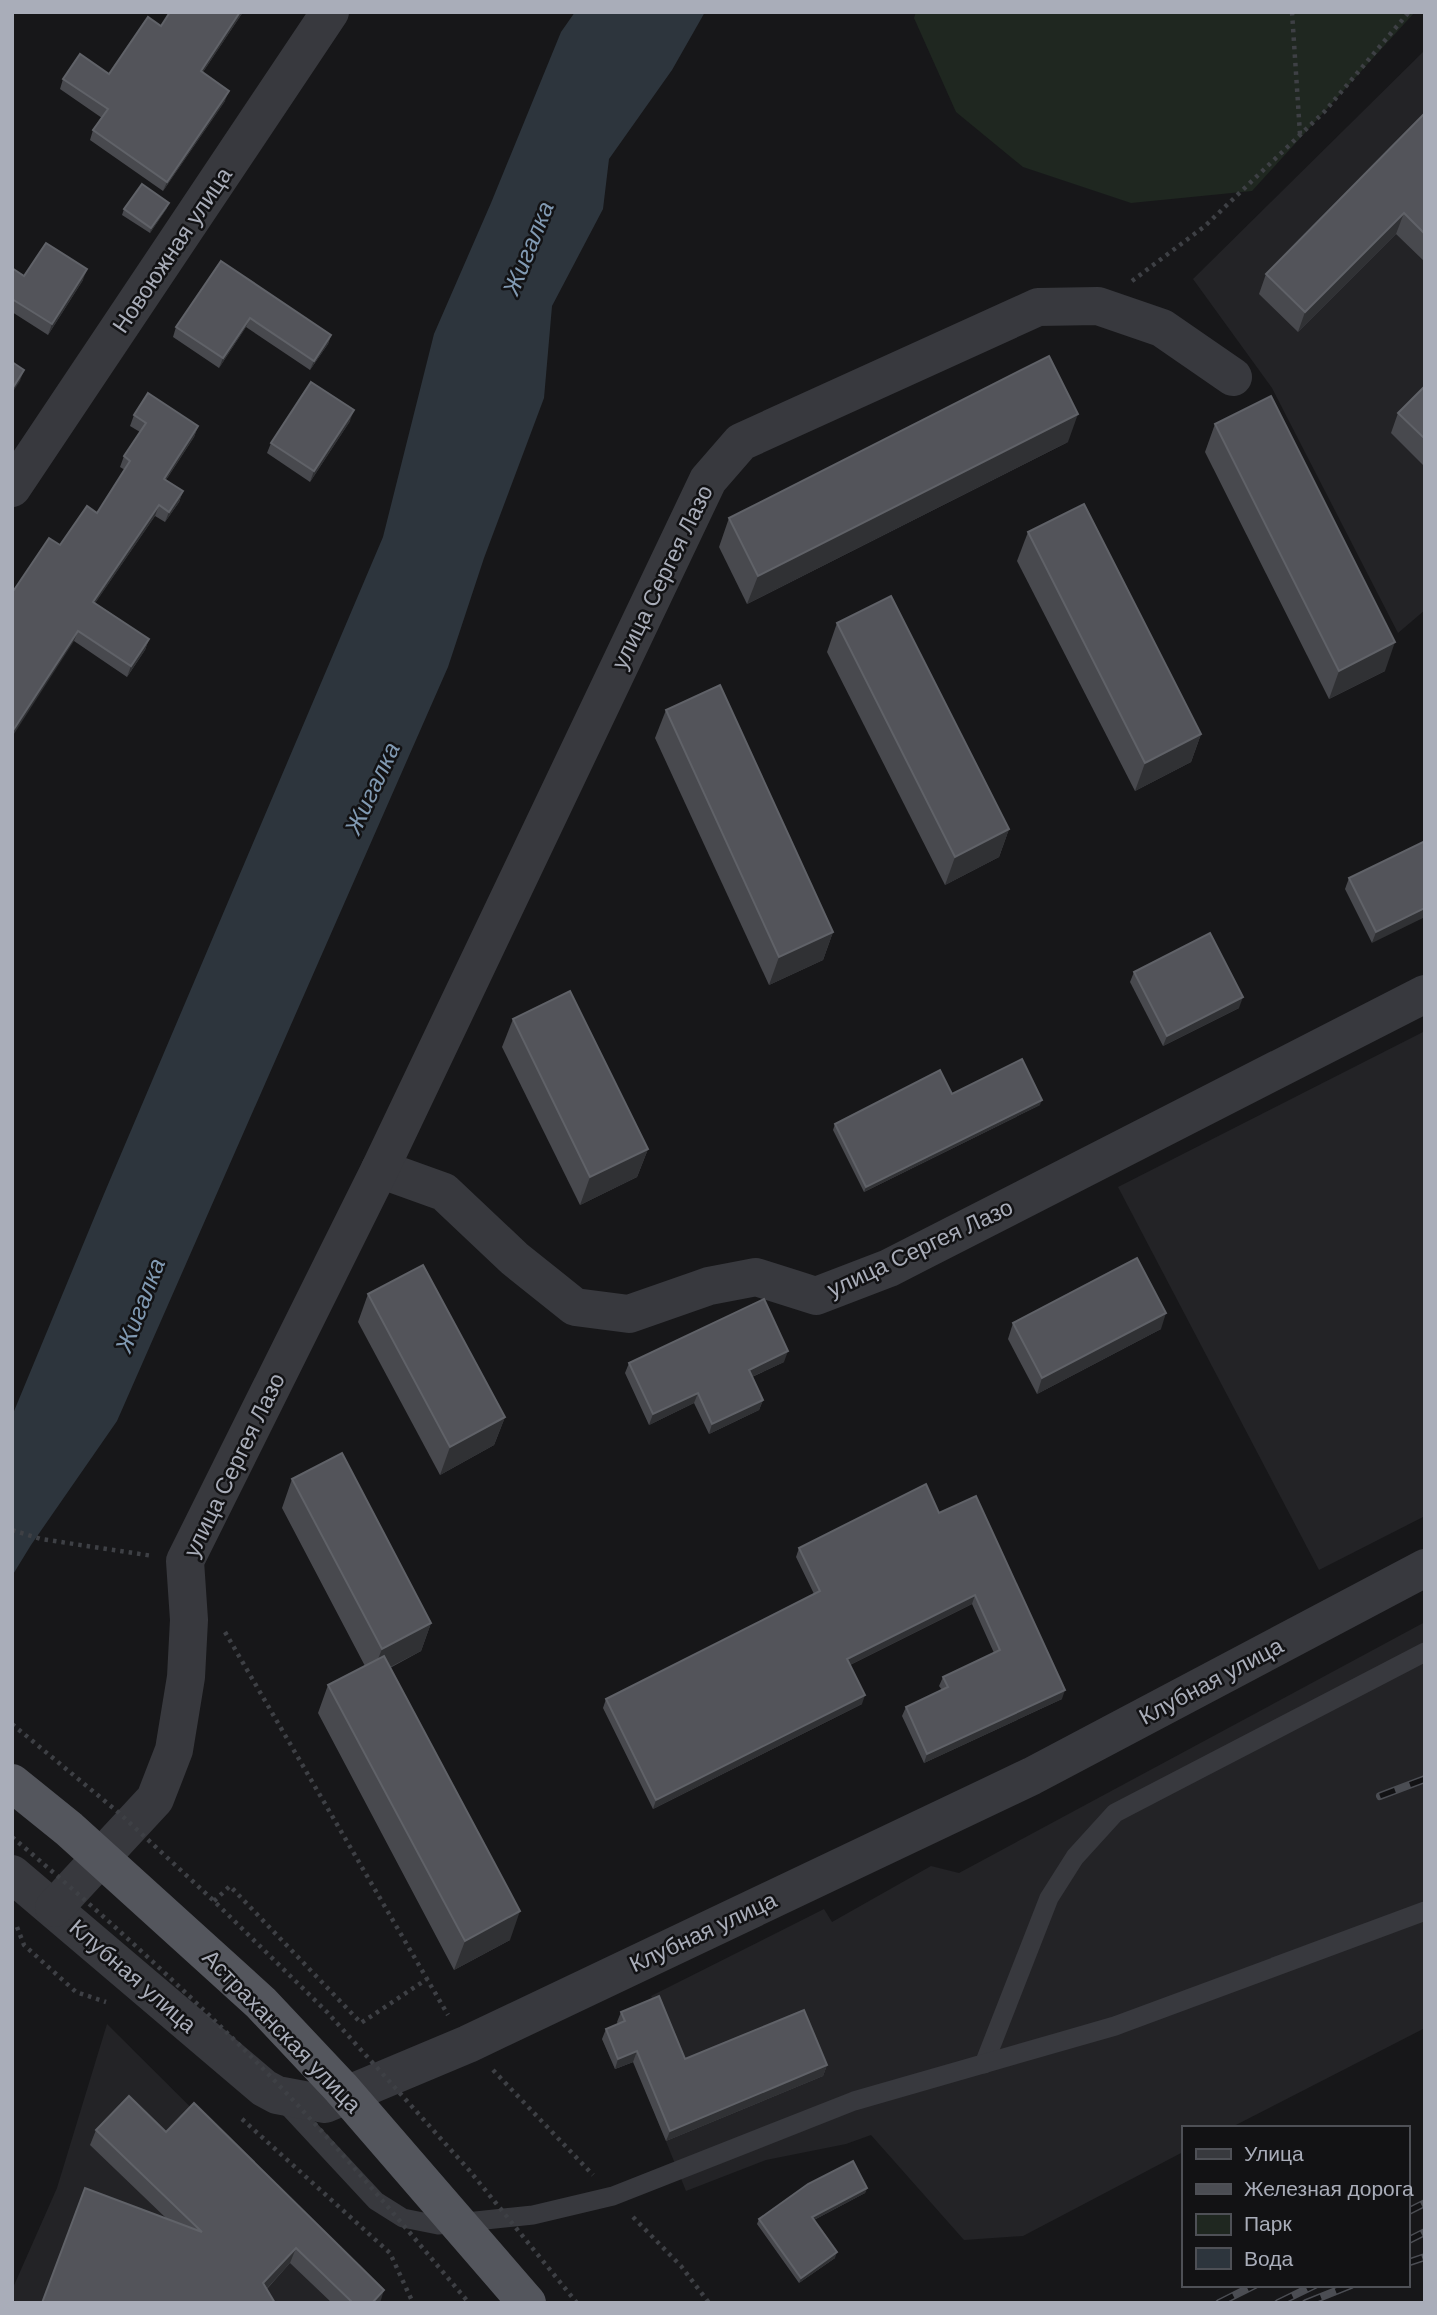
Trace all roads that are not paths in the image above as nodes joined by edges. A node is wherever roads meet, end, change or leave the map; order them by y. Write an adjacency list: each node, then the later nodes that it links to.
1 (330, 12): 3 (street, Новоюжная улица)
2 (1233, 377): 5 (street, улица Сергея Лазо)
3 (12, 488)
4 (1425, 994): 5 (street, улица Сергея Лазо)
5 (380, 1169): 10 (street, улица Сергея Лазо)
6 (1425, 1568): 13 (street, Клубная улица)
7 (1425, 1652): 12 (lane)
8 (12, 1783): 14 (main road, Астраханская улица, bridge)
9 (12, 1874): 10 (street, Клубная улица)
10 (54, 1908): 13 (street, Клубная улица)
11 (1425, 1911): 12 (lane)
12 (984, 2064): 13 (lane)
13 (277, 2095)
14 (527, 2303)

